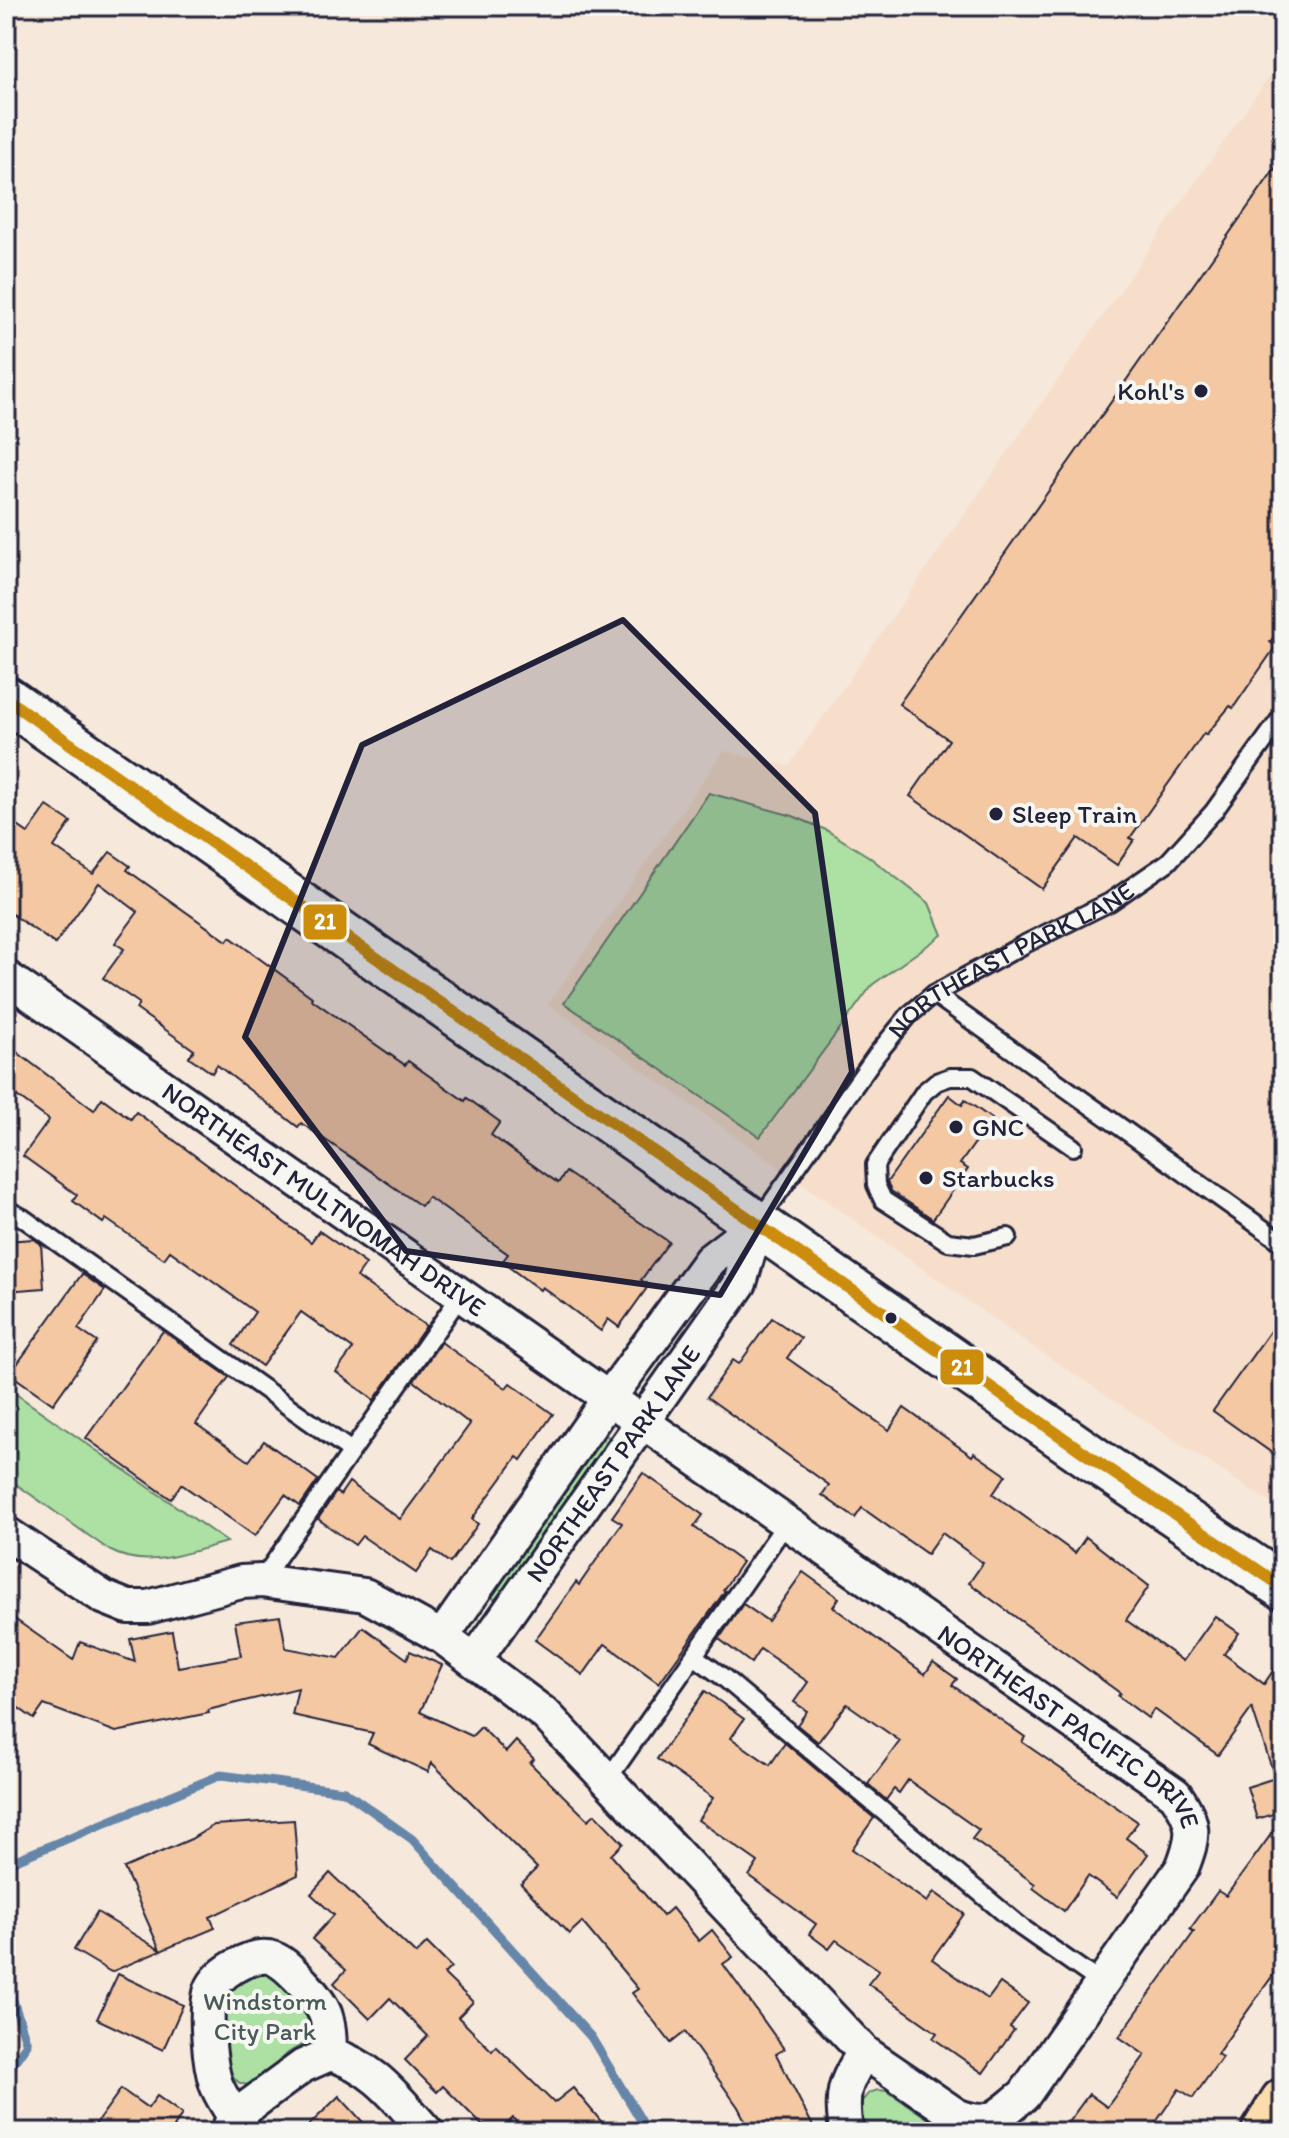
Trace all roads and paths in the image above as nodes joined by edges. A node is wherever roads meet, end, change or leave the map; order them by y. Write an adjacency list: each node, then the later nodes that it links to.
1 (6, 699): 7 (main road)
2 (1283, 715): 4 (lane, NORTHEAST PARK LANE)
3 (6, 977): 10 (street, NORTHEAST MULTNOMAH DRIVE)
4 (934, 994): 7 (lane, NORTHEAST PARK LANE); 9 (lane)
5 (1073, 1147): 8 (lane)
6 (6, 1209): 13 (lane)
7 (757, 1224): 11 (street, NORTHEAST PARK LANE); 12 (street, NORTHEAST PARK LANE); 17 (main road)
8 (1008, 1237)
9 (1283, 1243)
10 (461, 1295): 11 (street, NORTHEAST MULTNOMAH DRIVE); 13 (lane)
11 (609, 1398): 12 (street, NORTHEAST MULTNOMAH DRIVE); 18 (street, NORTHEAST PARK LANE)
12 (642, 1420): 14 (street, NORTHEAST PACIFIC DRIVE); 20 (street, NORTHEAST PARK LANE)
13 (350, 1450): 16 (lane)
14 (787, 1522): 19 (lane); 22 (street, NORTHEAST PACIFIC DRIVE)
15 (6, 1533): 16 (street)
16 (261, 1581): 18 (street)
17 (1283, 1587)
18 (442, 1637): 20 (street)
19 (694, 1656): 21 (lane); 22 (lane)
20 (475, 1660): 21 (street, NORTHEAST PACIFIC DRIVE)
21 (608, 1779): 23 (street, NORTHEAST PACIFIC DRIVE)
22 (1101, 1983): 27 (street, NORTHEAST PACIFIC DRIVE)
23 (864, 2052): 27 (street, NORTHEAST PACIFIC DRIVE); 29 (street)
24 (330, 2054): 26 (street); 26 (street); 28 (street)
25 (1283, 2101): 30 (main road)
26 (230, 2124)
27 (990, 2127)
28 (427, 2132)
29 (846, 2132)
30 (1264, 2132)

